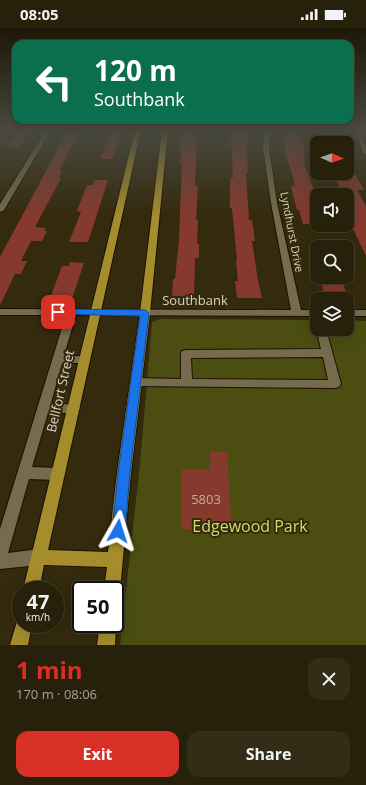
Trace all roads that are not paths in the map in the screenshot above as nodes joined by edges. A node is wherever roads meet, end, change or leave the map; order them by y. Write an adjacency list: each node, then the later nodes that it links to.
1 (31, 159): 5 (street)
2 (131, 159): 8 (main road, Bellfort Street)
3 (162, 159): 9 (main road)
4 (268, 159): 12 (street, Lyndhurst Drive)
5 (0, 210)
6 (0, 312): 7 (street, Southbank)
7 (72, 312): 8 (street, Southbank); 16 (street)
8 (96, 312): 9 (street, Southbank); 17 (main road, Bellfort Street)
9 (145, 313): 12 (street, Southbank); 18 (main road)
10 (310, 313): 12 (street, Southbank)
11 (354, 313): 13 (street)
12 (297, 314)
13 (366, 314)
14 (323, 336): 15 (street)
15 (327, 353): 19 (street); 19 (street)
16 (58, 359): 17 (street); 20 (street)
17 (85, 360): 21 (main road, Bellfort Street)
18 (136, 382): 19 (street); 26 (main road)
19 (187, 383)
20 (43, 408): 21 (street); 22 (street)
21 (74, 408): 23 (main road, Bellfort Street)
22 (24, 473): 23 (street); 24 (street)
23 (58, 474): 25 (main road, Bellfort Street)
24 (0, 553)
25 (39, 557): 26 (main road); 27 (street); 28 (main road, Bellfort Street)
26 (116, 560): 29 (main road)
27 (0, 561)
28 (33, 581)
29 (113, 581)
30 (22, 633): 32 (main road)
31 (107, 633): 33 (main road)
32 (19, 645)
33 (106, 645)

